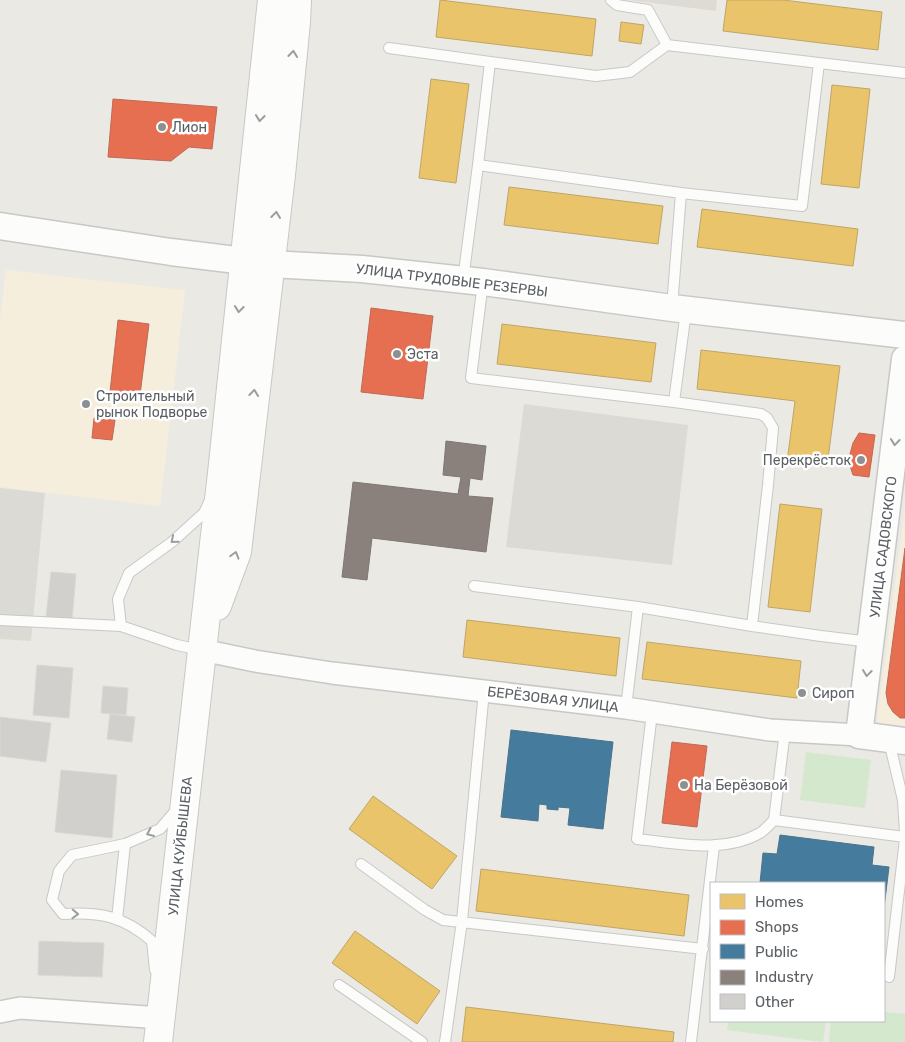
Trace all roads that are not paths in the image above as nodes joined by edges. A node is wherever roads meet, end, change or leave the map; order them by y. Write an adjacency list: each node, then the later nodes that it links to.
1 (272, 0): 12 (main road, one-way to 12)
2 (297, 0): 12 (main road, one-way to 2)
3 (611, 0): 4 (lane)
4 (667, 45): 6 (lane); 7 (lane)
5 (389, 48): 6 (lane)
6 (490, 62): 9 (lane)
7 (819, 64): 8 (lane); 10 (lane)
8 (905, 73)
9 (478, 165): 10 (lane); 13 (lane)
10 (682, 193): 14 (lane)
11 (0, 226): 12 (street, УЛИЦА ТРУДОВЫЕ РЕЗЕРВЫ)
12 (257, 262): 13 (street, УЛИЦА ТРУДОВЫЕ РЕЗЕРВЫ); 18 (main road, one-way to 18); 25 (main road, one-way to 12)
13 (473, 281): 14 (street, УЛИЦА ТРУДОВЫЕ РЕЗЕРВЫ); 17 (lane)
14 (679, 309): 15 (street, УЛИЦА ТРУДОВЫЕ РЕЗЕРВЫ); 17 (lane)
15 (905, 335)
16 (905, 359): 24 (street, УЛИЦА САДОВСКОГО, one-way to 24)
17 (674, 402): 23 (lane)
18 (222, 473): 22 (lane, one-way to 22); 25 (main road)
19 (474, 586): 20 (lane)
20 (638, 607): 23 (lane); 27 (lane)
21 (0, 620): 22 (lane)
22 (121, 626): 25 (lane)
23 (752, 626): 24 (lane)
24 (871, 642): 30 (street, УЛИЦА САДОВСКОГО, one-way to 30)
25 (202, 650): 26 (street, БЕРЁЗОВАЯ УЛИЦА); 32 (main road, УЛИЦА КУЙБЫШЕВА)
26 (484, 691): 27 (street, БЕРЁЗОВАЯ УЛИЦА); 42 (lane)
27 (626, 708): 28 (street, БЕРЁЗОВАЯ УЛИЦА)
28 (652, 713): 29 (street, БЕРЁЗОВАЯ УЛИЦА); 37 (lane)
29 (785, 732): 30 (street, БЕРЁЗОВАЯ УЛИЦА); 33 (lane)
30 (859, 735): 31 (street, БЕРЁЗОВАЯ УЛИЦА)
31 (897, 740): 34 (lane)
32 (185, 800): 36 (lane, one-way to 36); 47 (main road, УЛИЦА КУЙБЫШЕВА)
33 (774, 820): 35 (lane); 37 (lane)
34 (905, 833)
35 (905, 838): 44 (lane)
36 (125, 844): 41 (lane); 41 (lane, one-way to 41)
37 (714, 846): 39 (lane)
38 (361, 864): 42 (lane)
39 (710, 882)
40 (710, 883): 43 (lane)
41 (117, 919): 47 (lane)
42 (462, 921): 43 (lane); 49 (lane)
43 (703, 949): 50 (lane)
44 (889, 977)
45 (338, 985): 48 (lane)
46 (0, 1012): 47 (street)
47 (159, 1030)
48 (422, 1042)
49 (445, 1042)
50 (691, 1042)

